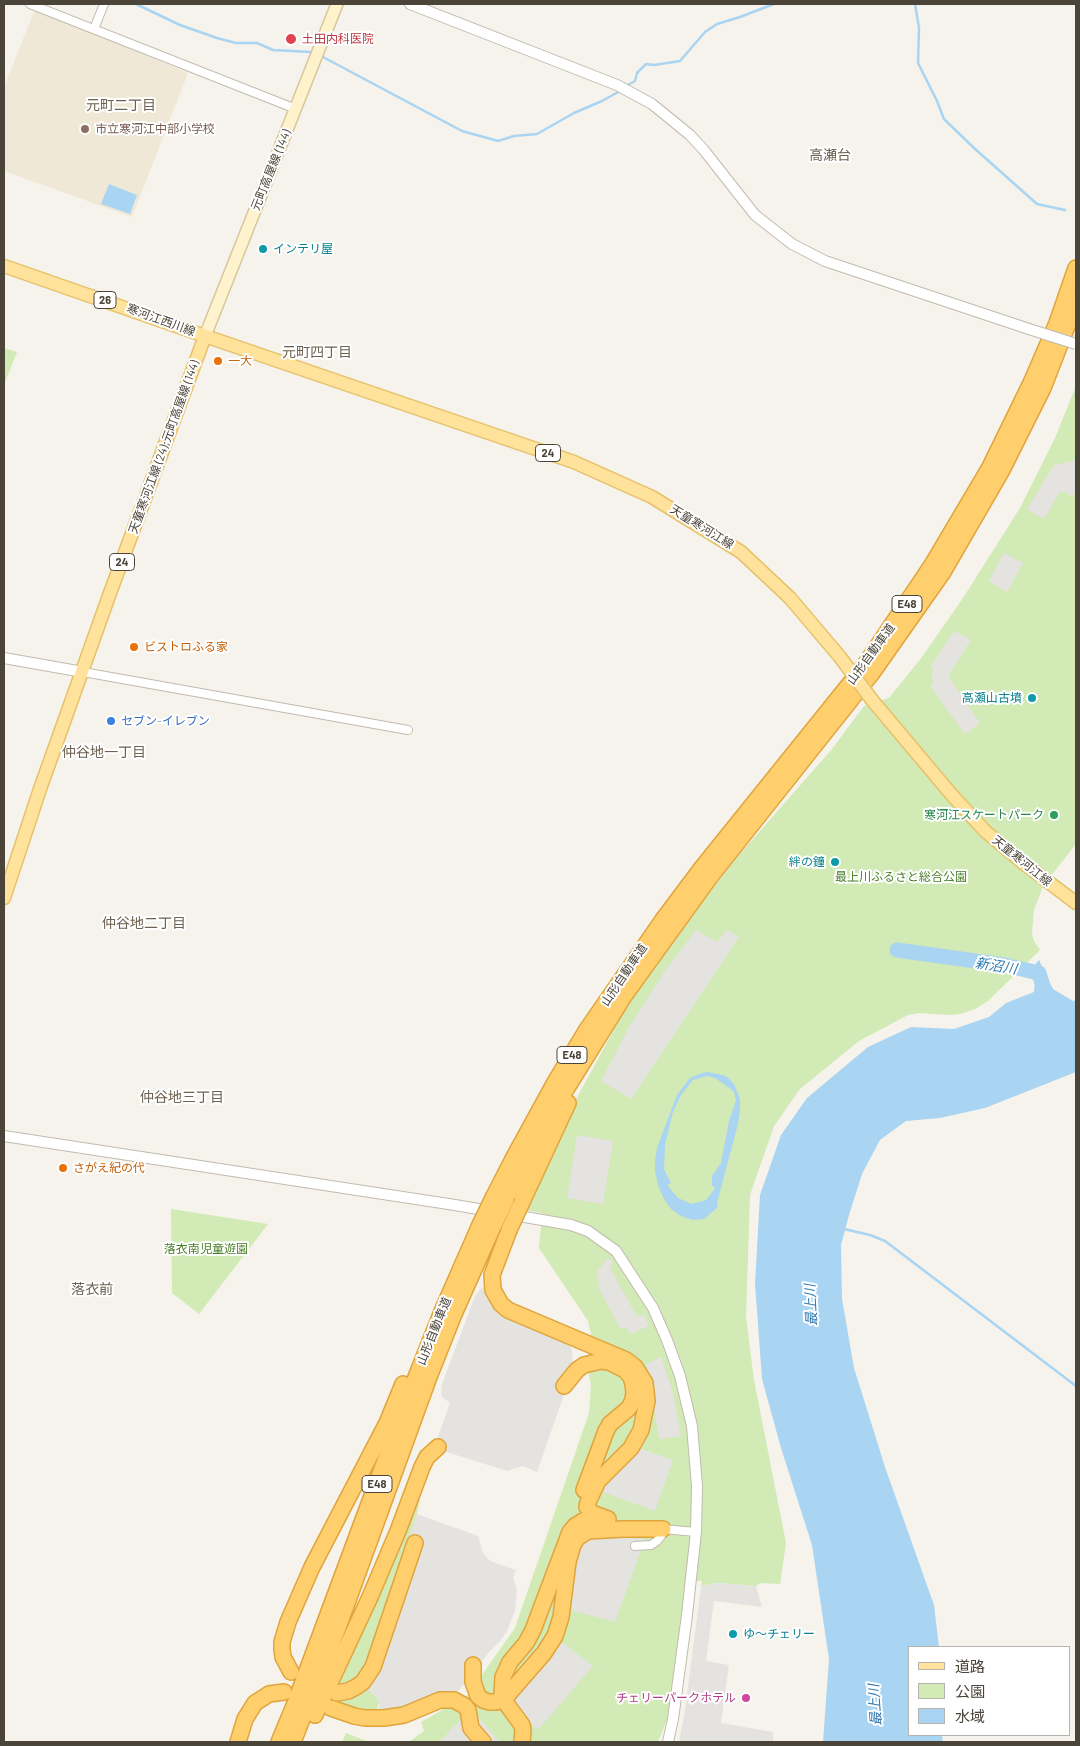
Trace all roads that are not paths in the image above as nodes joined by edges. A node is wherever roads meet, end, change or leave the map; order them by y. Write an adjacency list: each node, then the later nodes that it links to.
1 (30, 4): 5 (street)
2 (104, 4): 5 (street)
3 (338, 4): 6 (main road, 元町高屋線 (144))
4 (410, 4): 11 (street, bridge)
5 (94, 29): 6 (street)
6 (296, 109): 10 (main road, 元町高屋線 (144))
7 (4, 266): 10 (main road, 寒河江西川線 / 26)
8 (1076, 268): 16 (highway, 山形自動車道 / E48)
9 (1076, 303): 16 (highway, 山形自動車道 / E48)
10 (205, 336): 13 (main road, 天童寒河江線 (24);元町高屋線 (144) / 24); 17 (main road, 天童寒河江線 / 24, bridge)
11 (1076, 344)
12 (4, 658): 13 (street)
13 (83, 672): 14 (street); 15 (main road, 天童寒河江線 (24);元町高屋線 (144) / 24)
14 (408, 730)
15 (4, 898)
16 (683, 903): 18 (highway, 山形自動車道 / E48)
17 (1076, 903)
18 (669, 922): 19 (highway, 山形自動車道 / E48); 21 (highway, 山形自動車道 / E48)
19 (624, 996): 21 (highway, 山形自動車道 / E48); 25 (highway, bridge)
20 (4, 1136): 29 (street)
21 (500, 1198): 22 (highway, 山形自動車道 / E48, bridge)
22 (486, 1228): 33 (highway); 39 (highway, 山形自動車道 / E48); 40 (highway, 山形自動車道 / E48)
23 (564, 1386): 26 (highway)
24 (438, 1447): 41 (highway)
25 (608, 1519): 26 (highway); 28 (highway)
26 (583, 1521): 27 (highway); 36 (highway)
27 (623, 1529): 28 (highway); 36 (highway)
28 (663, 1529): 29 (street); 31 (street)
29 (696, 1532): 44 (street)
30 (415, 1544): 35 (highway)
31 (635, 1546)
32 (472, 1665): 36 (highway)
33 (291, 1672)
34 (284, 1692): 38 (highway)
35 (337, 1692)
36 (504, 1699): 43 (highway)
37 (331, 1708): 42 (highway)
38 (238, 1742)
39 (278, 1742)
40 (293, 1742)
41 (302, 1742)
42 (483, 1742)
43 (522, 1742)
44 (668, 1742)

